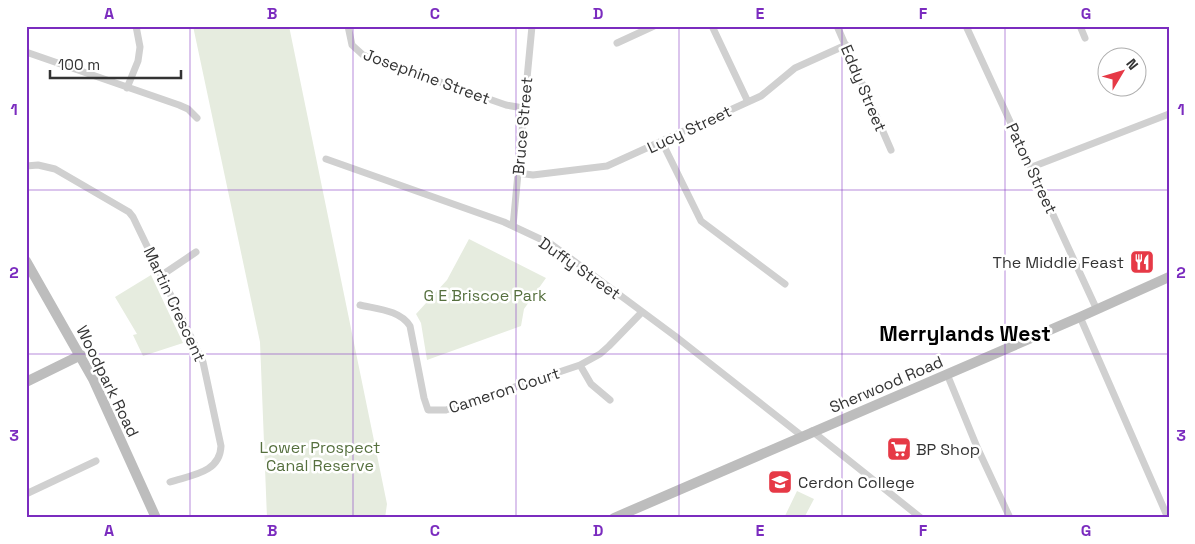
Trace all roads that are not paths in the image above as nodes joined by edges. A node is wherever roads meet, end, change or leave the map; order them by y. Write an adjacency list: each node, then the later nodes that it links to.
1 (136, 26): 13 (street)
2 (348, 26): 15 (street, Josephine Street)
3 (532, 26): 15 (street, Bruce Street)
4 (654, 26): 10 (street)
5 (712, 26): 14 (street)
6 (837, 26): 11 (street, Eddy Street)
7 (966, 26): 22 (street, Paton Street)
8 (1080, 26): 9 (street)
9 (1085, 38)
10 (617, 43)
11 (846, 45): 14 (street, Lucy Street); 19 (street, Eddy Street)
12 (26, 52): 13 (street)
13 (127, 88): 17 (street)
14 (748, 102): 18 (street, Lucy Street)
15 (523, 108): 23 (street, Bruce Street)
16 (1169, 114): 22 (street)
17 (197, 118)
18 (662, 142): 23 (street, Lucy Street); 29 (street)
19 (891, 150)
20 (326, 159): 24 (street, Duffy Street)
21 (26, 166): 27 (street, Martin Crescent)
22 (1032, 167): 31 (street, Paton Street)
23 (518, 173): 24 (street, Bruce Street)
24 (513, 226): 32 (street, Duffy Street)
25 (196, 252): 27 (street)
26 (26, 261): 34 (main road, Woodpark Road)
27 (162, 276): 41 (street, Martin Crescent)
28 (1169, 276): 31 (main road, Sherwood Road)
29 (785, 284)
30 (360, 305): 35 (street, Cameron Court)
31 (1097, 310): 33 (main road, Sherwood Road)
32 (642, 312): 35 (street, Cameron Court); 39 (street, Duffy Street)
33 (1080, 317): 36 (main road, Sherwood Road); 47 (street)
34 (81, 355): 37 (main road); 43 (main road, Woodpark Road)
35 (580, 365): 38 (street)
36 (947, 374): 39 (main road, Sherwood Road); 46 (street)
37 (26, 382)
38 (610, 400)
39 (807, 434): 44 (main road, Sherwood Road); 45 (street, Duffy Street)
40 (96, 460): 42 (street)
41 (170, 482)
42 (26, 494)
43 (156, 518)
44 (614, 518)
45 (920, 518)
46 (1010, 518)
47 (1168, 518)

